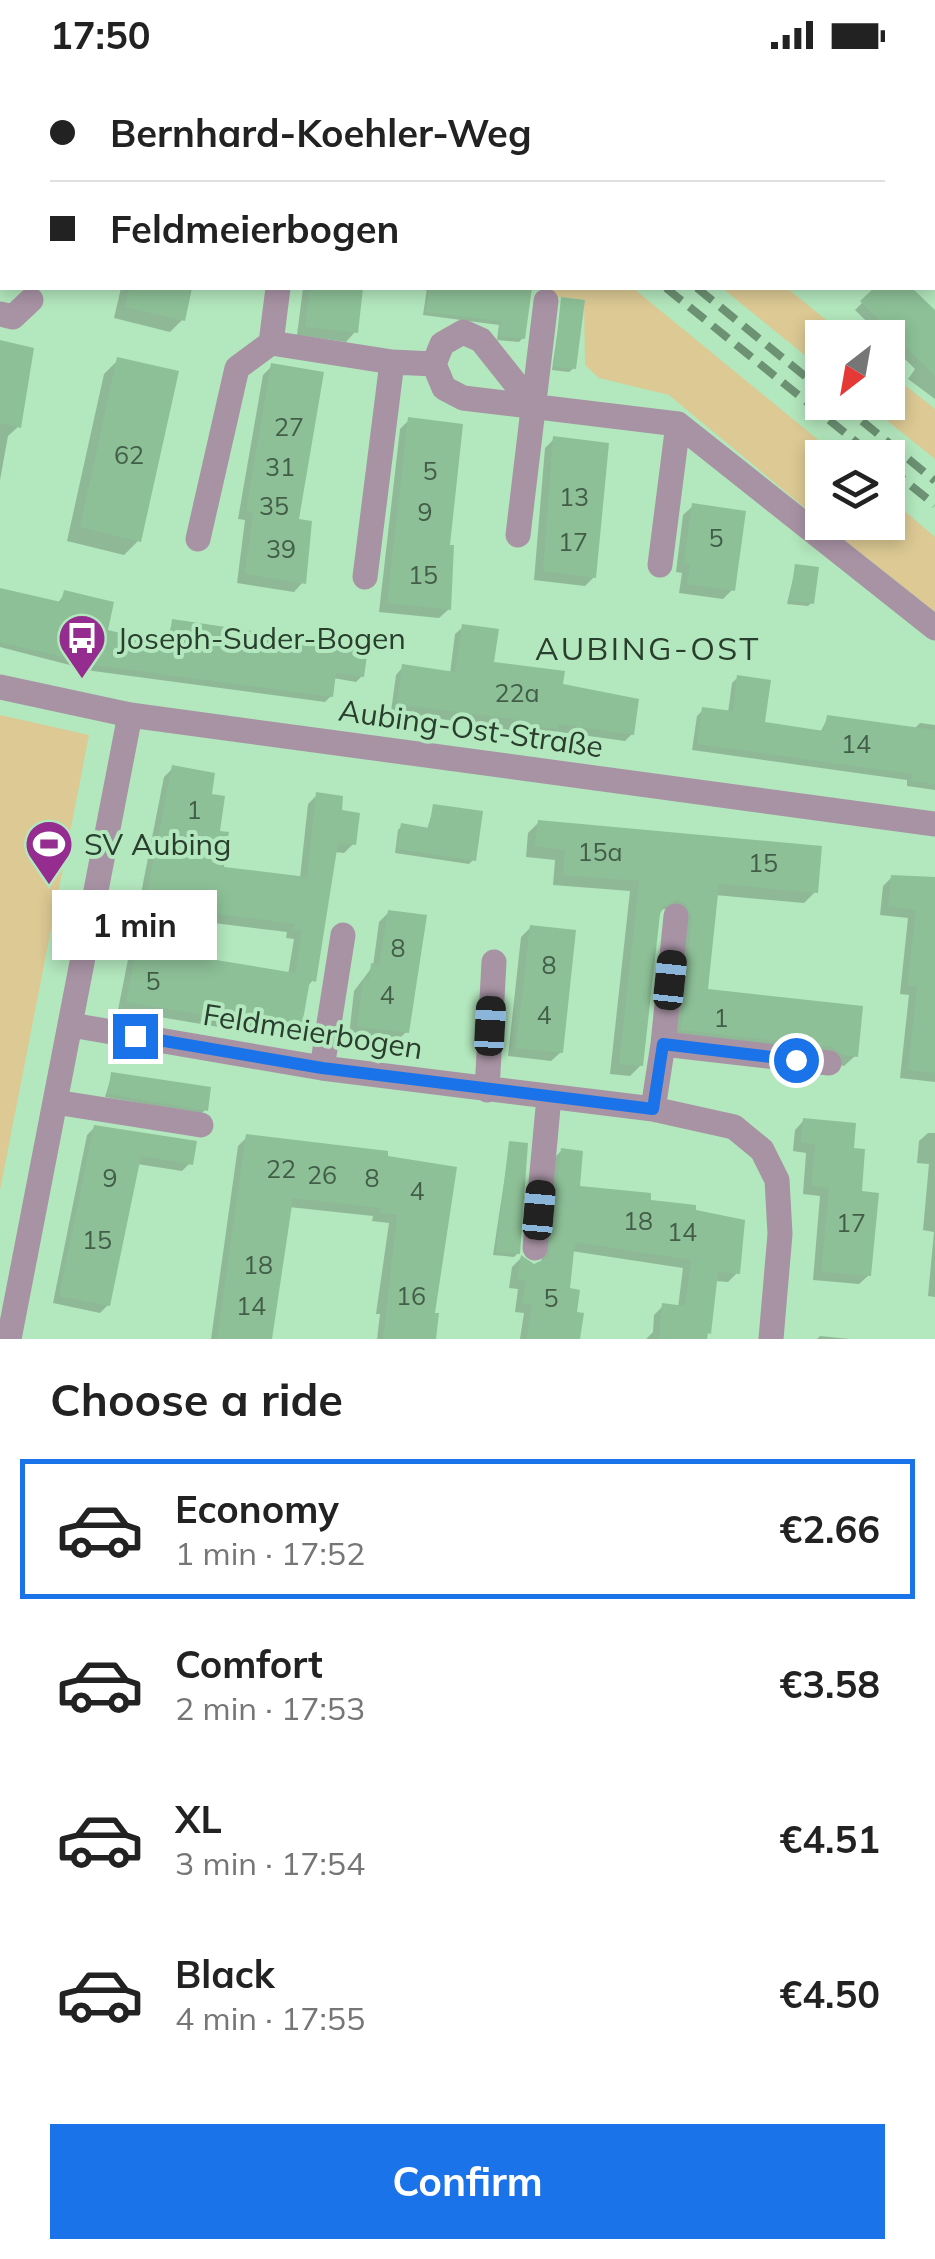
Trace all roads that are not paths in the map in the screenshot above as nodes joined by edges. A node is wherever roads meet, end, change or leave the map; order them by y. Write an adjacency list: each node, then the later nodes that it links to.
1 (278, 290): 5 (street)
2 (31, 300): 4 (street)
3 (546, 300): 8 (street)
4 (0, 314)
5 (271, 344): 6 (street); 11 (street)
6 (392, 362): 7 (street); 13 (street)
7 (434, 364): 8 (street); 8 (street)
8 (535, 408): 9 (street); 10 (street)
9 (678, 424): 12 (street); 14 (street)
10 (518, 535)
11 (198, 539)
12 (660, 565)
13 (365, 577)
14 (935, 628)
15 (0, 687): 16 (street, Aubing-Ost-Straße)
16 (130, 715): 17 (street, Aubing-Ost-Straße); 21 (street)
17 (935, 824)
18 (676, 916): 22 (street)
19 (343, 935): 24 (street)
20 (494, 962): 25 (street)
21 (71, 1025): 24 (street, Feldmeierbogen); 27 (street)
22 (663, 1044): 23 (street); 28 (street)
23 (830, 1063)
24 (322, 1068): 25 (street, Feldmeierbogen)
25 (486, 1090): 26 (street, Feldmeierbogen)
26 (549, 1097): 28 (street, Feldmeierbogen); 30 (street)
27 (56, 1102): 29 (street); 31 (street)
28 (653, 1109): 32 (street, Feldmeierbogen)
29 (202, 1125)
30 (536, 1248)
31 (9, 1339)
32 (772, 1339)

